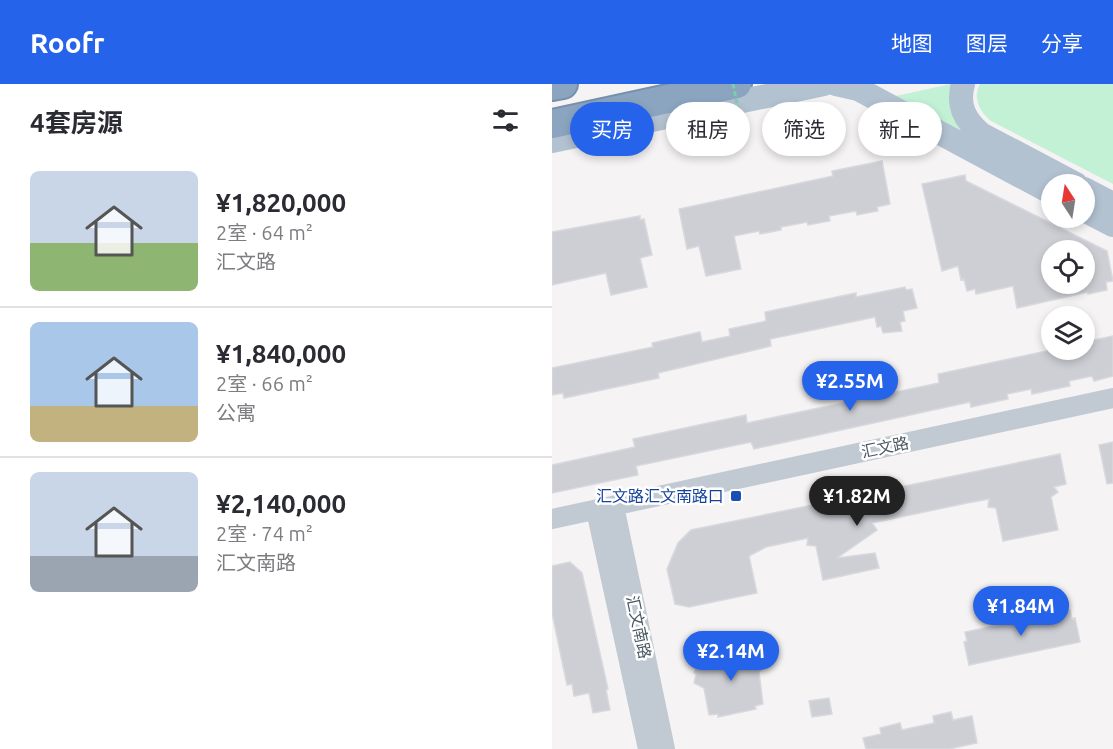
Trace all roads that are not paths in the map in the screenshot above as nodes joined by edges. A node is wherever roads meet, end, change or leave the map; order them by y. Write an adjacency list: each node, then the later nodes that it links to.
1 (563, 84): 7 (highway)
2 (666, 84): 8 (highway)
3 (735, 84): 9 (highway)
4 (824, 84): 10 (main road)
5 (836, 84): 12 (main road)
6 (963, 84): 11 (main road)
7 (552, 86)
8 (552, 108)
9 (552, 124)
10 (552, 141)
11 (1057, 174)
12 (1041, 187)
13 (1095, 195): 14 (main road)
14 (1113, 204)
15 (1095, 216): 16 (main road)
16 (1113, 225)
17 (1113, 398): 18 (street, 汇文路)
18 (605, 508): 19 (street, 汇文路); 20 (street, 汇文南路); 21 (street, 汇文南路)
19 (552, 519)
20 (648, 749)
21 (665, 749)

